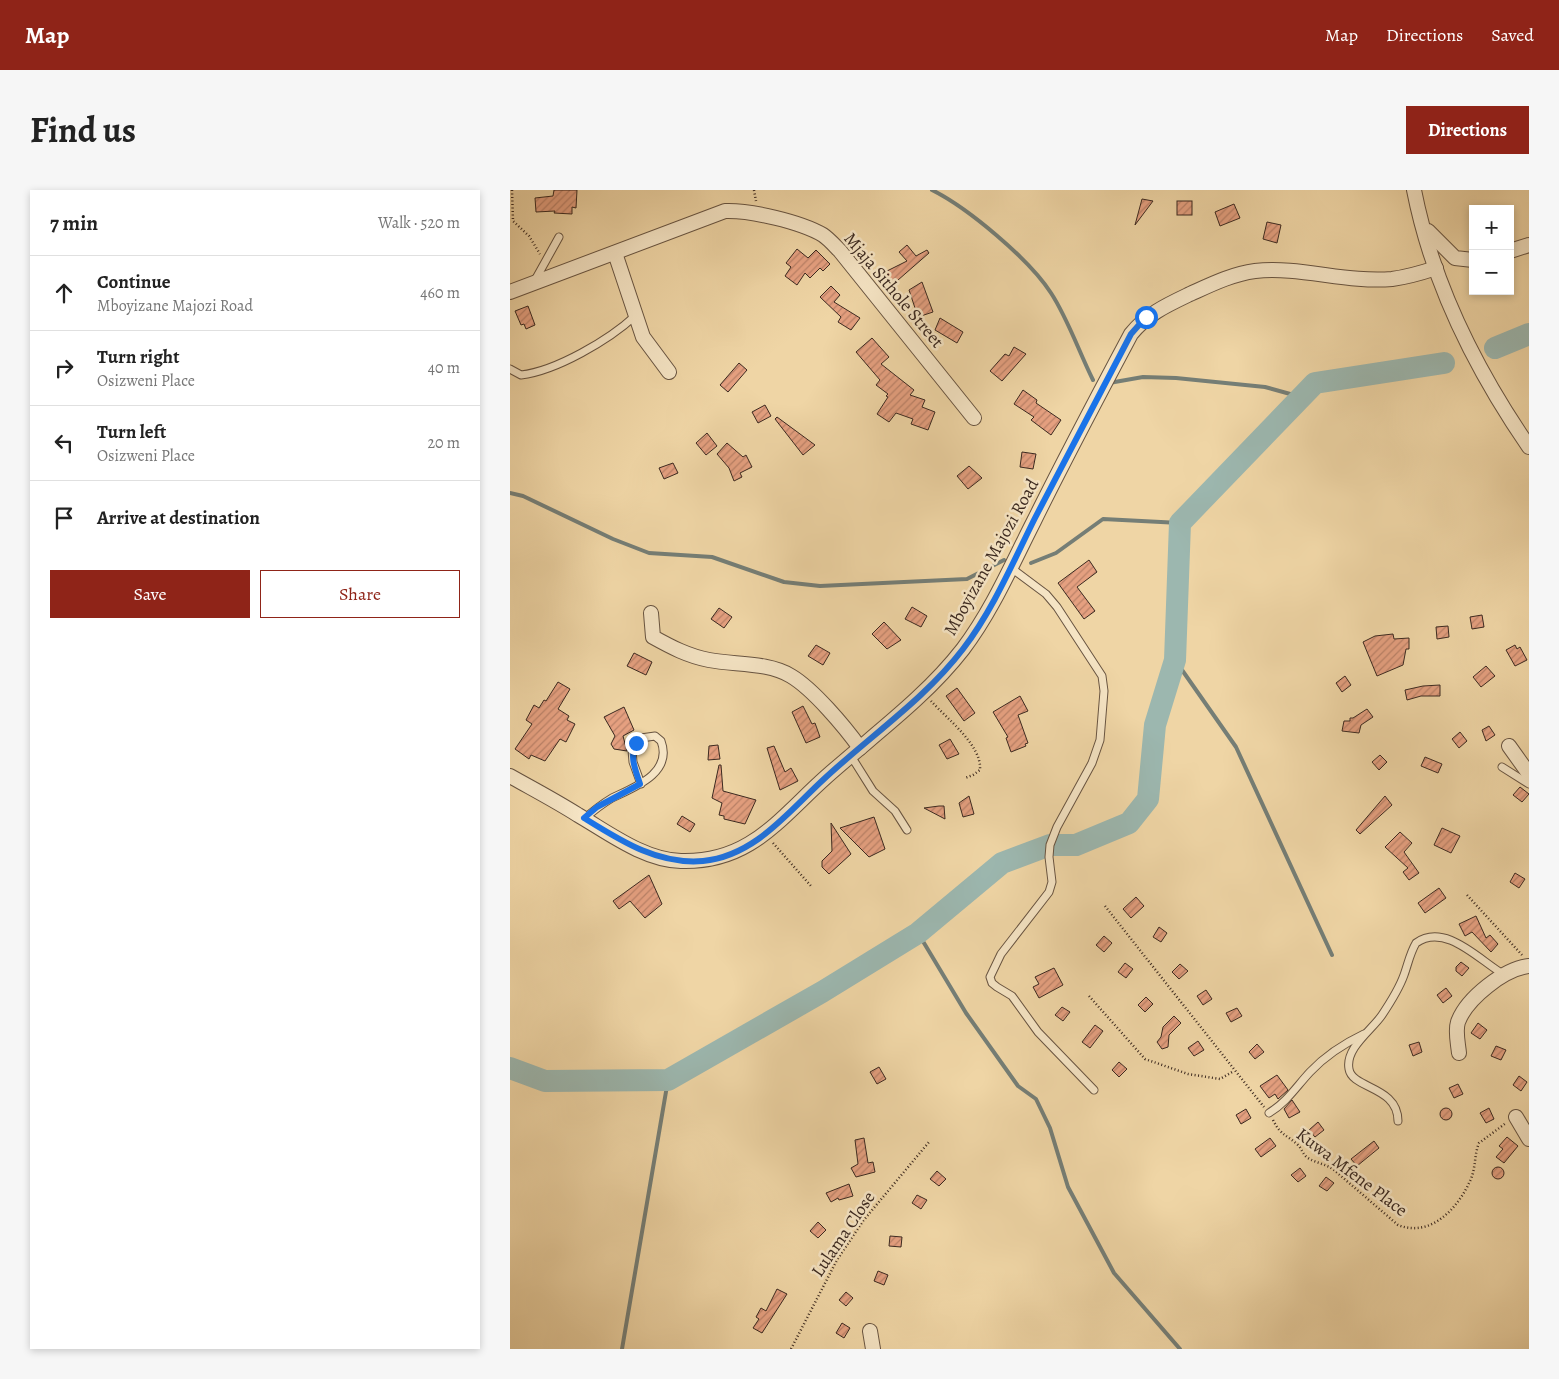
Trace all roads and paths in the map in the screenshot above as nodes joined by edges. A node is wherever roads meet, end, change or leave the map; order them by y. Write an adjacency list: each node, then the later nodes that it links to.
1 (512, 190): 9 (path)
2 (1414, 190): 3 (street)
3 (1424, 227): 8 (street); 10 (street)
4 (559, 237): 9 (lane)
5 (1529, 245): 6 (street)
6 (1513, 250)
7 (615, 253): 11 (street, Mjaja Sithole Street); 13 (street); 18 (street, Mjaja Sithole Street)
8 (1469, 260)
9 (546, 262): 11 (lane)
10 (1436, 268): 19 (street); 20 (street, Mboyizane Majozi Road)
11 (534, 283): 12 (street, Mjaja Sithole Street)
12 (510, 292)
13 (635, 316): 15 (street); 16 (lane)
14 (510, 370): 16 (lane)
15 (670, 372)
16 (521, 375): 17 (lane)
17 (510, 378)
18 (974, 418)
19 (1529, 447)
20 (1011, 568): 22 (street, Mboyizane Majozi Road); 43 (lane)
21 (651, 613): 24 (street)
22 (924, 692): 24 (street, Mboyizane Majozi Road); 28 (path)
23 (1509, 746): 26 (street)
24 (855, 752): 32 (lane); 33 (street, Mboyizane Majozi Road)
25 (1502, 767): 30 (lane)
26 (1529, 774)
27 (510, 776): 31 (street, Mboyizane Majozi Road)
28 (966, 778)
29 (640, 784): 29 (lane); 31 (lane)
30 (1529, 784)
31 (584, 818): 33 (street, Mboyizane Majozi Road)
32 (907, 830)
33 (765, 834): 34 (path)
34 (811, 886)
35 (1467, 895): 37 (path)
36 (1105, 906): 42 (path, Kuwa Mfene Place)
37 (1526, 961): 38 (street)
38 (1503, 974): 40 (lane); 41 (street)
39 (1089, 996): 42 (path)
40 (1364, 1034): 44 (lane); 46 (lane)
41 (1459, 1053)
42 (1234, 1071): 44 (path, Kuwa Mfene Place)
43 (1094, 1090)
44 (1269, 1113): 45 (path, Kuwa Mfene Place)
45 (1516, 1117): 47 (street)
46 (1398, 1121)
47 (1529, 1139)
48 (929, 1142): 50 (path, Lulama Close)
49 (870, 1331): 51 (street)
50 (791, 1349)
51 (873, 1349)

